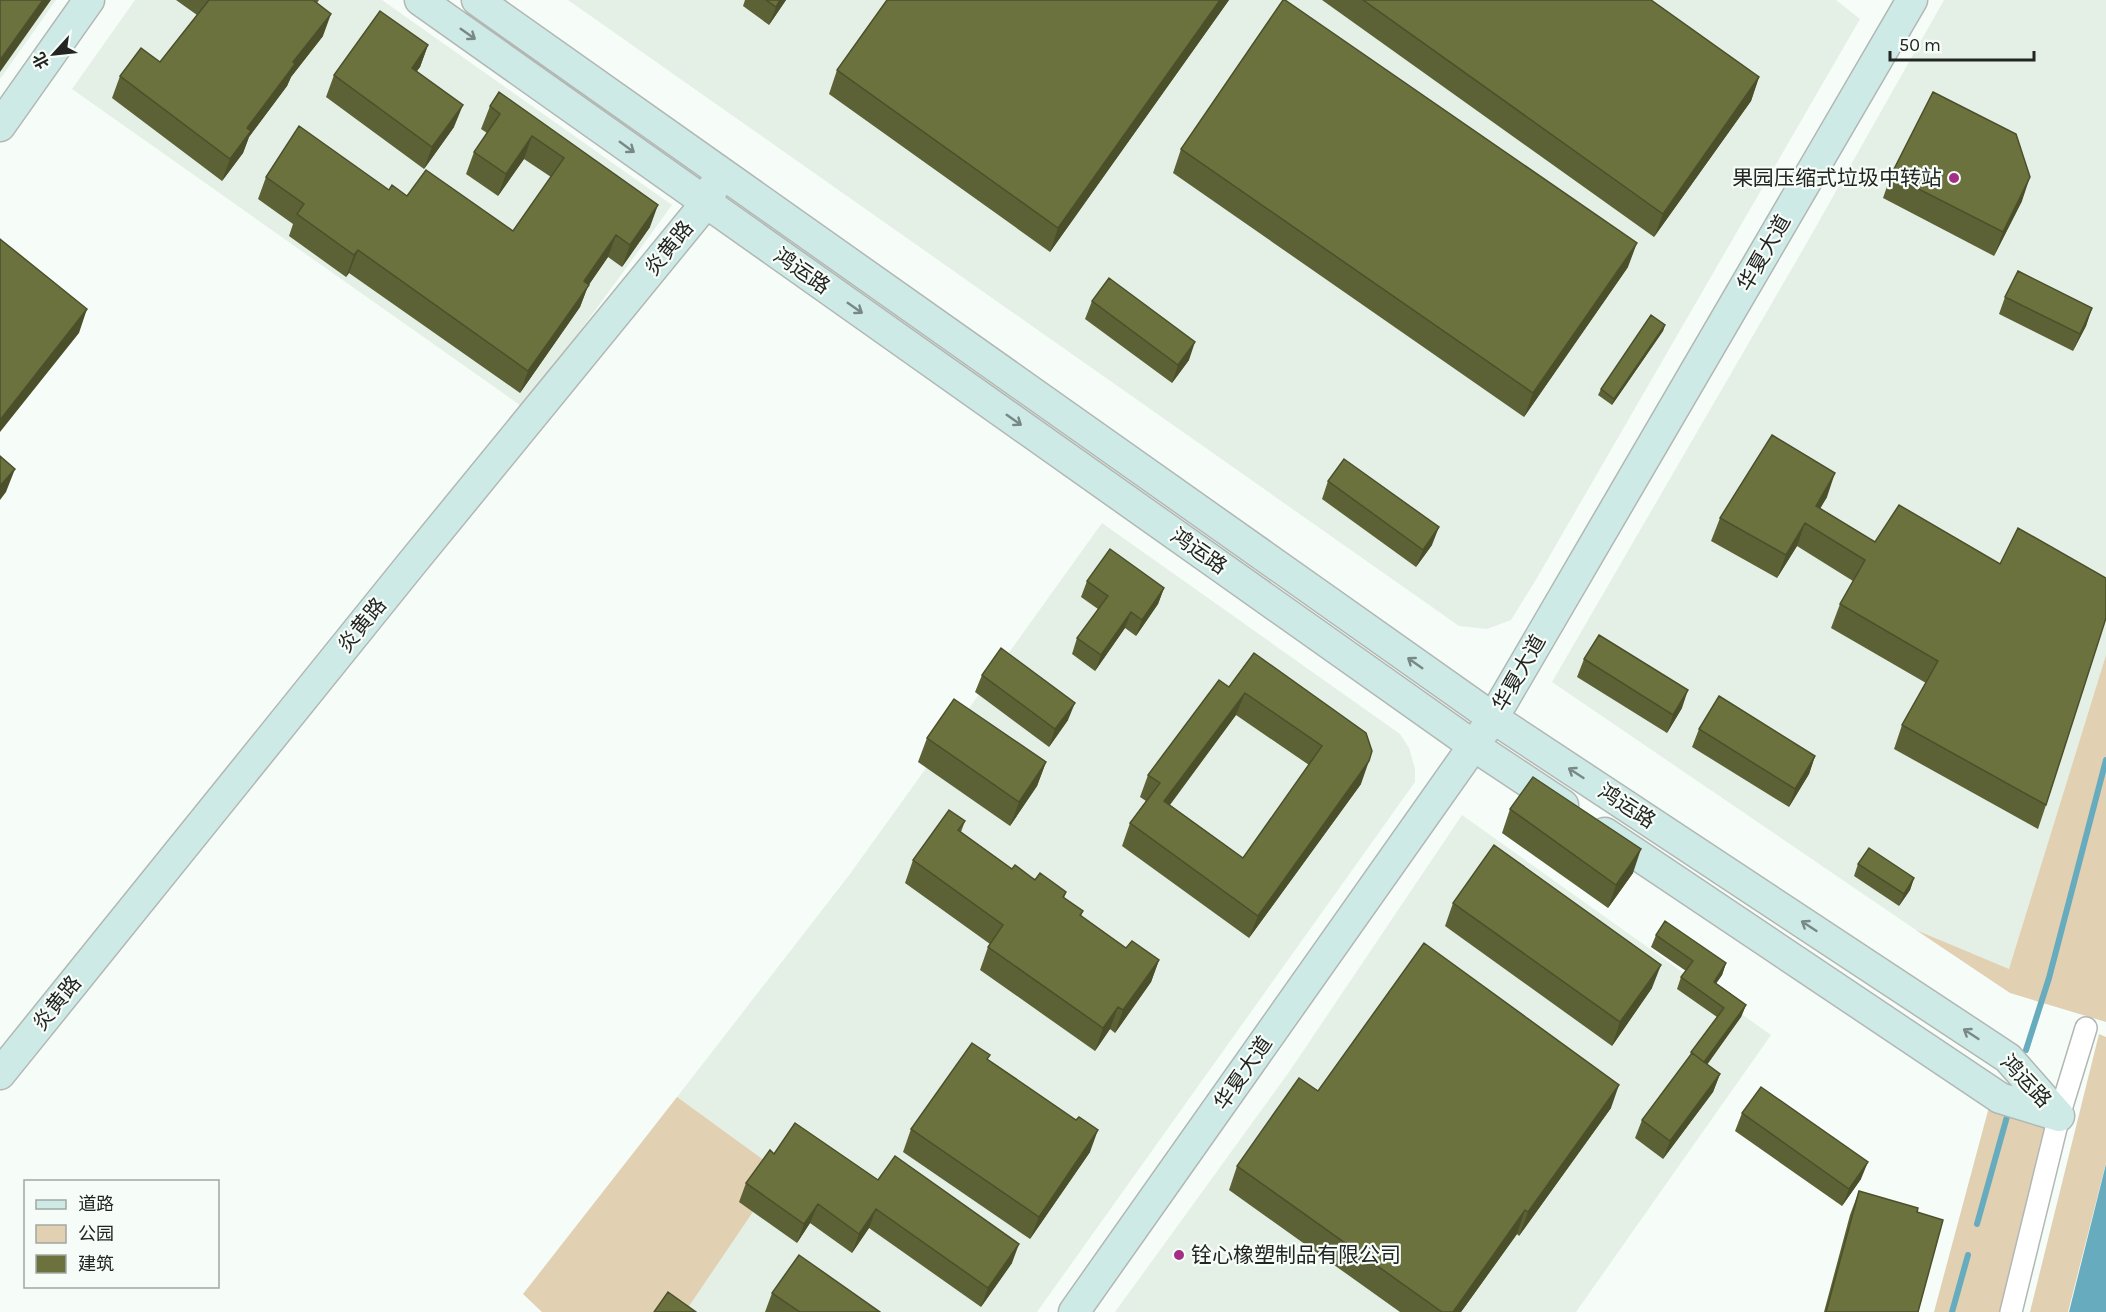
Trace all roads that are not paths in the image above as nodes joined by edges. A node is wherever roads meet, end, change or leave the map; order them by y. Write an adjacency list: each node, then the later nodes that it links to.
1 (89, 0): 5 (street)
2 (420, 0): 7 (street, 鸿运路, one-way to 7)
3 (477, 0): 6 (street, 鸿运路)
4 (1912, 0): 8 (street, 华夏大道)
5 (0, 126)
6 (720, 173): 7 (street, 炎黄路); 8 (street, 鸿运路, one-way to 6)
7 (706, 203): 9 (street, 鸿运路, one-way to 9); 11 (street, 炎黄路)
8 (1493, 718): 9 (street, 华夏大道); 12 (street, 鸿运路, one-way to 8)
9 (1474, 746): 12 (street, 鸿运路); 13 (street, 华夏大道)
10 (2085, 1028): 12 (street)
11 (0, 1074)
12 (2059, 1116): 14 (street)
13 (1074, 1312)
14 (2012, 1312)

